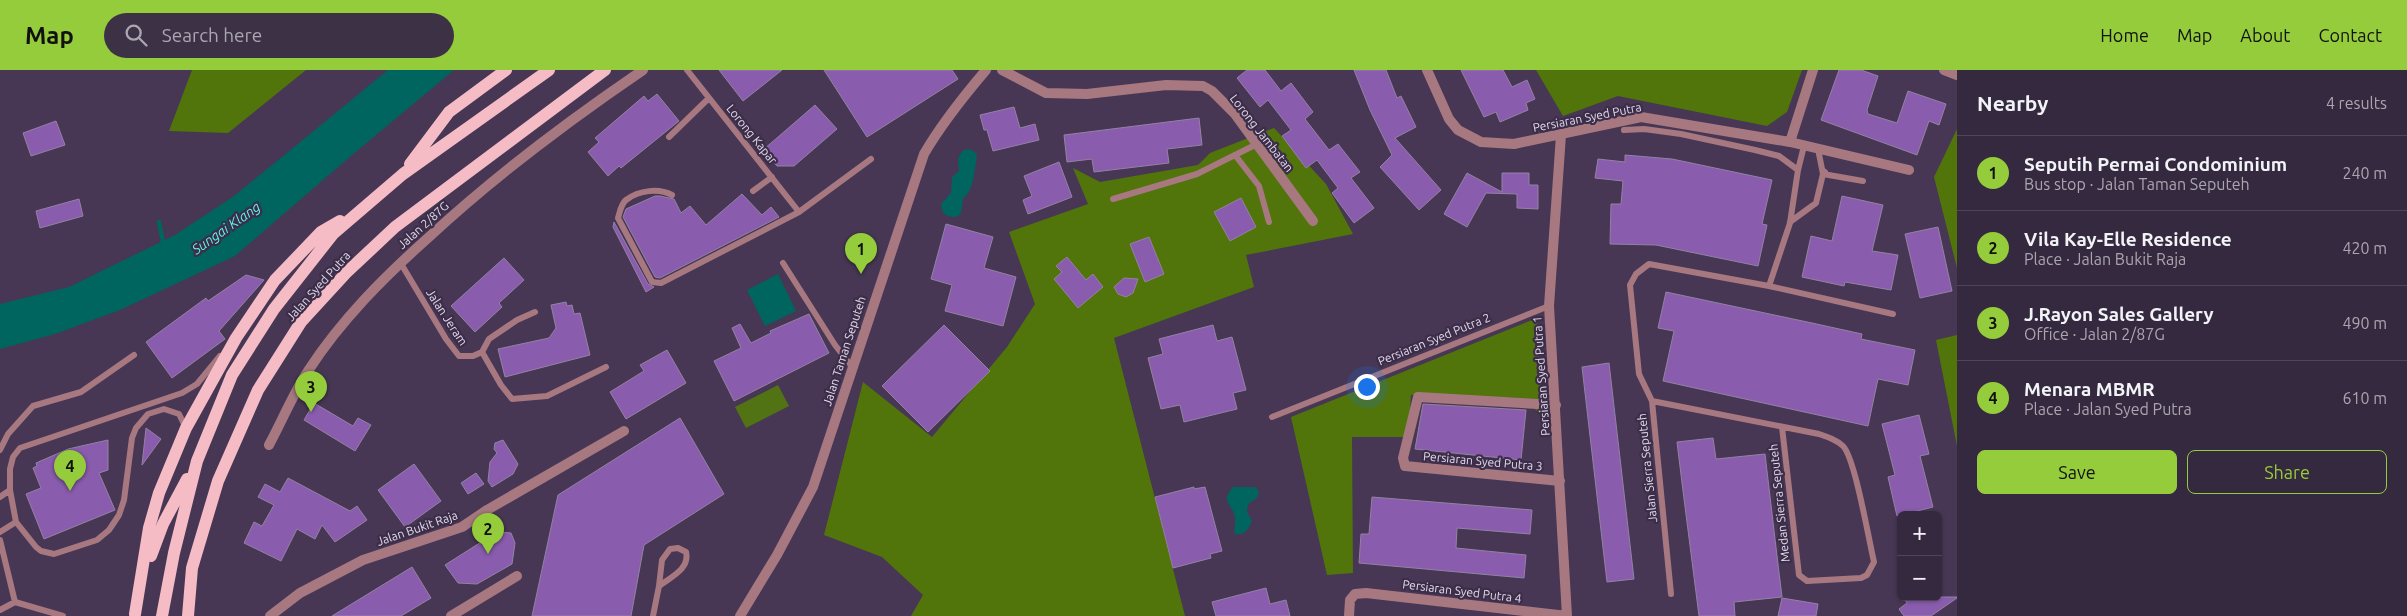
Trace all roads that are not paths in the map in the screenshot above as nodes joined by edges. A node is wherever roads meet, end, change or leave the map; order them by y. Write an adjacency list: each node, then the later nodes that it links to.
1 (506, 70): 24 (main road)
2 (548, 70): 24 (main road, Jalan Syed Putra)
3 (605, 70): 71 (main road, Jalan Syed Putra)
4 (643, 70): 36 (street, Jalan 2/87G)
5 (687, 70): 12 (lane, Lorong Kapar)
6 (986, 70): 46 (street, Jalan Taman Seputeh)
7 (1002, 70): 17 (street, Lorong Jambatan)
8 (1427, 70): 14 (street, Persiaran Syed Putra)
9 (1813, 70): 16 (street)
10 (1944, 70): 11 (street)
11 (1957, 75)
12 (709, 98): 15 (lane); 26 (lane, Lorong Kapar)
13 (1624, 130): 22 (lane)
14 (1561, 134): 16 (street, Persiaran Syed Putra); 39 (street, Persiaran Syed Putra 1)
15 (669, 137)
16 (1790, 142): 19 (street, Persiaran Syed Putra)
17 (1257, 144): 20 (lane); 33 (street, Lorong Jambatan)
18 (1818, 148): 19 (street, Persiaran Syed Putra); 23 (street, Persiaran Syed Putra); 25 (lane)
19 (1803, 150): 22 (lane)
20 (1235, 155): 30 (lane); 34 (lane)
21 (871, 158): 32 (lane)
22 (1798, 170): 35 (lane)
23 (1909, 170)
24 (402, 174): 31 (main road, Jalan Syed Putra)
25 (1823, 174): 27 (lane); 35 (lane)
26 (772, 177): 28 (lane); 32 (lane, Lorong Kapar)
27 (1863, 181)
28 (753, 191)
29 (672, 195): 32 (lane)
30 (1112, 199)
31 (361, 210): 42 (main road); 55 (main road, Jalan Syed Putra)
32 (799, 212)
33 (1313, 221)
34 (1269, 222)
35 (1790, 222): 38 (lane)
36 (400, 262): 43 (lane, Jalan Jeram); 53 (street, Jalan 2/87G)
37 (783, 263): 46 (lane)
38 (1769, 286): 41 (lane, Jalan Sierra Seputeh); 47 (lane, Jalan Sierra Seputeh)
39 (1549, 306): 48 (street, Persiaran Syed Putra 1); 49 (lane, Persiaran Syed Putra 2)
40 (535, 312): 43 (lane, Jalan Jeram)
41 (1893, 314)
42 (236, 338): 51 (main road); 57 (lane)
43 (482, 352): 45 (lane)
44 (134, 355): 54 (lane)
45 (606, 367)
46 (853, 368): 75 (street, Jalan Taman Seputeh)
47 (1652, 401): 50 (lane, Medan Sierra Seputeh); 65 (lane, Jalan Sierra Seputeh)
48 (1556, 405): 56 (street, Persiaran Syed Putra 1); 56 (street, Persiaran Syed Putra 3)
49 (1272, 416)
50 (1782, 427): 50 (lane, Medan Sierra Seputeh)
51 (186, 428): 59 (lane); 68 (main road)
52 (624, 431): 72 (street, Jalan Bukit Raja)
53 (269, 445)
54 (0, 450)
55 (197, 461): 68 (main road); 70 (main road, Jalan Syed Putra)
56 (1560, 481): 77 (street, Persiaran Syed Putra 1)
57 (10, 490): 58 (lane); 59 (lane)
58 (0, 497)
59 (16, 522): 60 (lane)
60 (0, 532)
61 (0, 540): 62 (lane)
62 (2, 556): 66 (lane)
63 (517, 576): 73 (street)
64 (659, 586): 64 (lane); 74 (lane)
65 (1671, 594)
66 (15, 602): 67 (lane); 69 (lane)
67 (0, 610)
68 (133, 615)
69 (63, 616)
70 (162, 616)
71 (188, 616)
72 (270, 616)
73 (450, 616)
74 (653, 616)
75 (740, 616)
76 (1349, 616): 77 (street, Persiaran Syed Putra 4)
77 (1567, 616)

